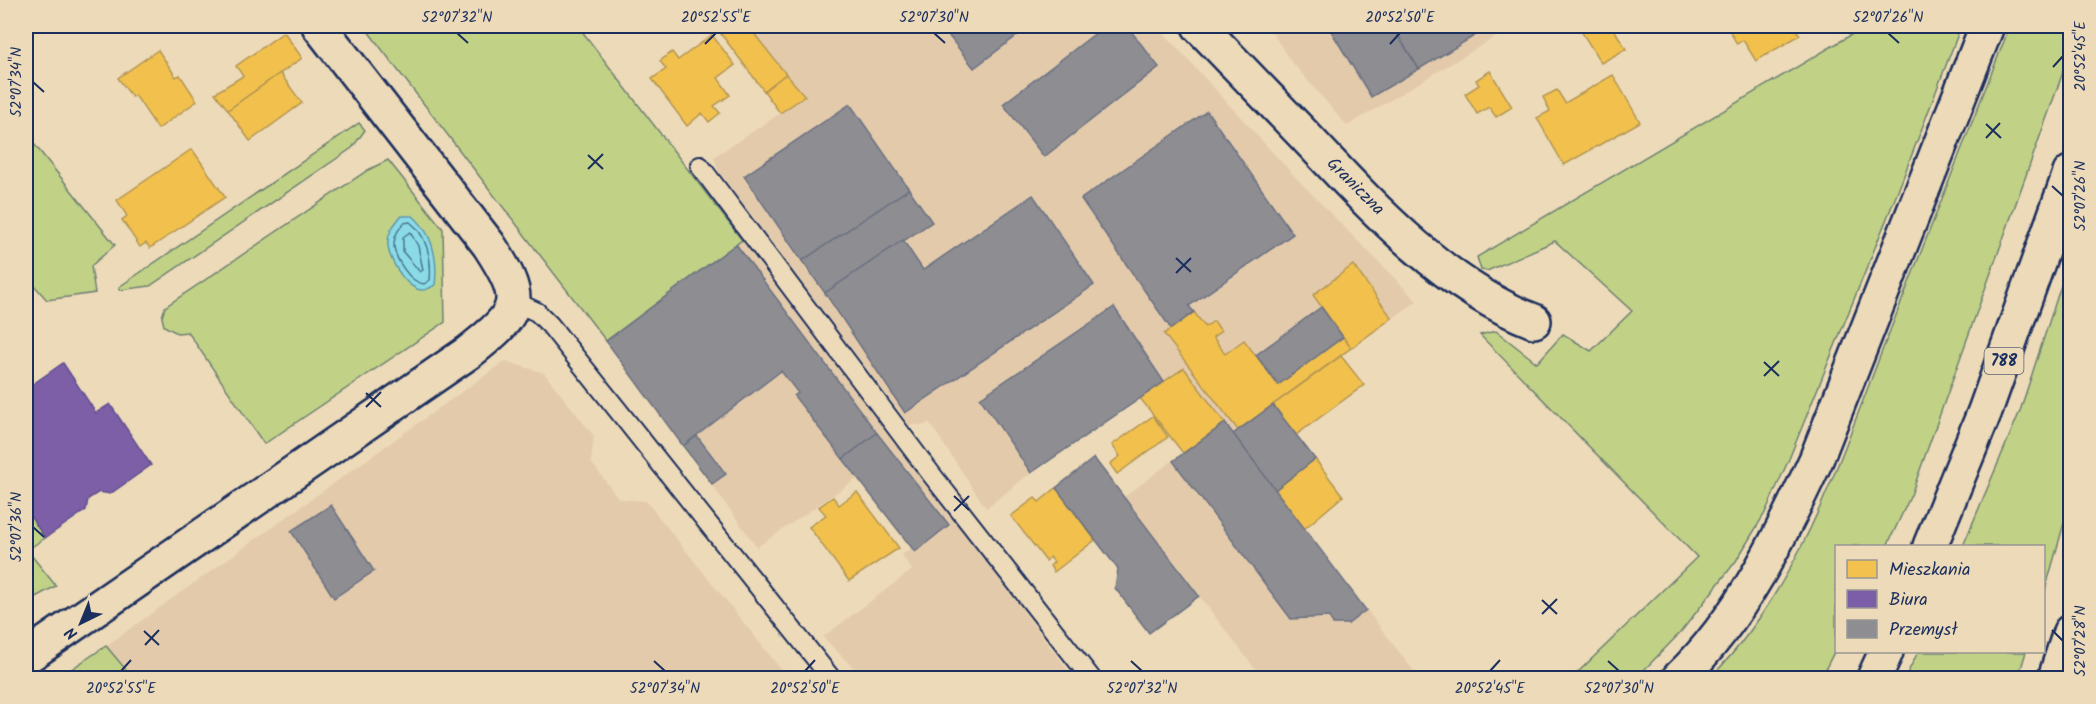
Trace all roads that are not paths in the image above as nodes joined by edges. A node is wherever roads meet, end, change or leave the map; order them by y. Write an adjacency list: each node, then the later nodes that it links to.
1 (319, 26): 6 (street)
2 (1199, 26): 7 (street, Graniczna)
3 (1987, 26): 14 (street)
4 (700, 166): 13 (lane)
5 (2070, 173): 8 (street, 788)
6 (513, 301): 11 (street); 12 (lane)
7 (1534, 321)
8 (1930, 545)
9 (2070, 632): 16 (street)
10 (1885, 653): 15 (street)
11 (26, 657)
12 (831, 678)
13 (1090, 678)
14 (1679, 678)
15 (1874, 678)
16 (2055, 678)

